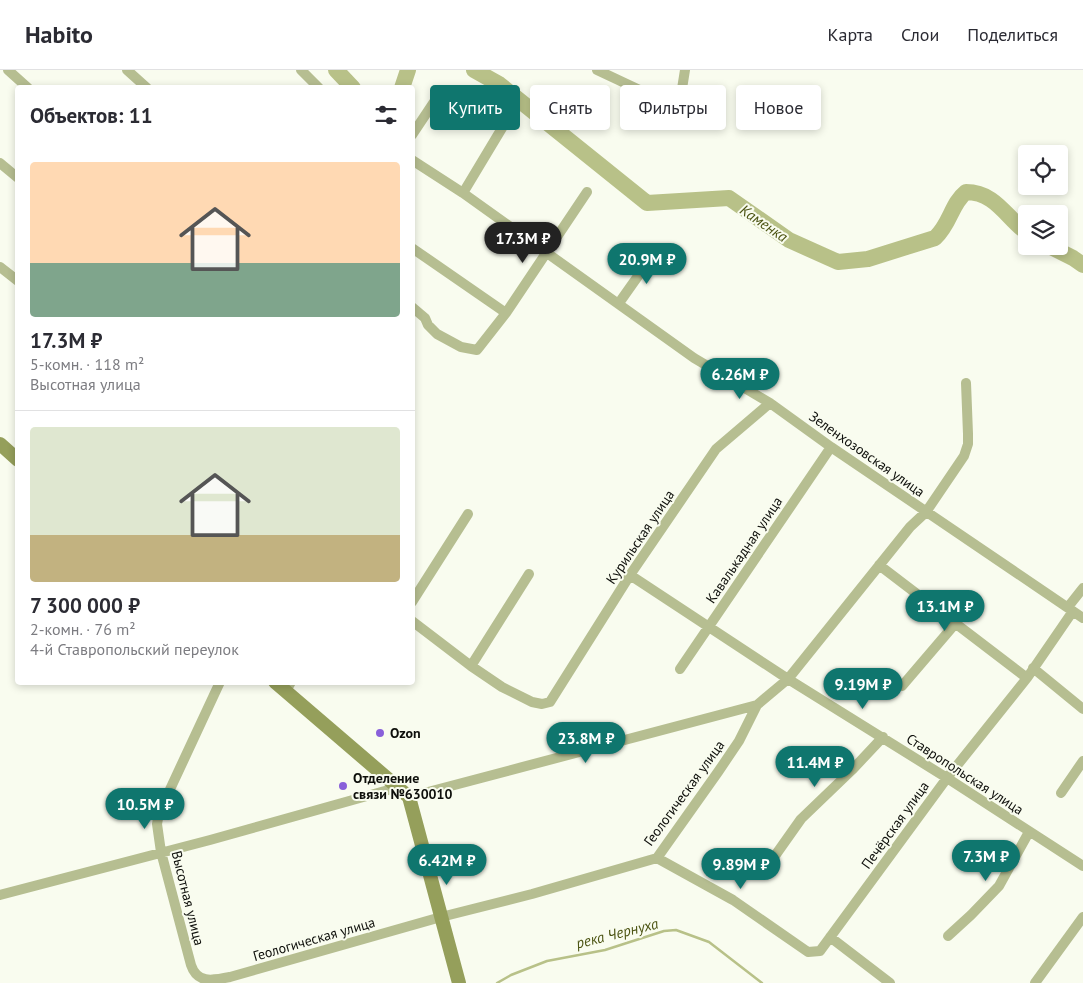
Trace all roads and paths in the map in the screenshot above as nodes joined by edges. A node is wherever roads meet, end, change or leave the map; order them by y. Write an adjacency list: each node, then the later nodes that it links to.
1 (8, 70): 6 (street)
2 (127, 70): 7 (street)
3 (301, 70): 8 (street)
4 (597, 70): 5 (street)
5 (684, 70)
6 (25, 85)
7 (144, 85)
8 (316, 85)
9 (430, 108): 10 (street)
10 (415, 130)
11 (501, 130): 16 (street)
12 (415, 162): 16 (street, Зеленхозовская улица)
13 (0, 163): 14 (street)
14 (15, 176)
15 (587, 192): 18 (street)
16 (463, 193): 18 (street, Зеленхозовская улица)
17 (415, 250): 24 (street)
18 (546, 252): 22 (street, Зеленхозовская улица); 24 (street)
19 (655, 252): 22 (street)
20 (0, 267): 21 (street)
21 (15, 279)
22 (619, 303): 26 (street, Зеленхозовская улица)
23 (415, 310): 24 (street)
24 (506, 313)
25 (966, 383): 30 (street, Геологическая улица)
26 (770, 404): 28 (street, Зеленхозовская улица); 34 (street, Курильская улица)
27 (0, 444): 29 (street)
28 (831, 447): 30 (street, Зеленхозовская улица); 41 (street, Кавалькадная улица)
29 (15, 457)
30 (926, 512): 32 (street, Геологическая улица); 37 (street, Зеленхозовская улица)
31 (468, 514): 36 (street)
32 (879, 565): 40 (street); 46 (street, Геологическая улица)
33 (529, 574): 42 (street)
34 (630, 575): 41 (street, Ставропольская улица); 42 (street, Курильская улица)
35 (1083, 588): 37 (street, Печёрская улица)
36 (415, 597)
37 (1071, 609): 38 (street, Зеленхозовская улица); 43 (street, Печёрская улица)
38 (1083, 618)
39 (415, 623): 42 (street)
40 (955, 624): 45 (street); 49 (street)
41 (708, 627): 44 (street, Кавалькадная улица); 46 (street, Ставропольская улица)
42 (470, 666)
43 (1033, 668): 45 (street, Печёрская улица); 51 (street)
44 (680, 669)
45 (1026, 678): 54 (street, Печёрская улица)
46 (788, 679): 50 (street, Геологическая улица); 52 (street, Ставропольская улица)
47 (219, 685): 58 (street, Высотная улица)
48 (284, 685): 55 (street)
49 (902, 686)
50 (757, 706): 55 (street); 59 (street, Геологическая улица)
51 (1083, 709)
52 (882, 736): 54 (street, Ставропольская улица); 60 (street)
53 (1083, 760): 56 (street)
54 (947, 778): 57 (street, Ставропольская улица); 66 (street, Печёрская улица)
55 (404, 792): 58 (street); 63 (street)
56 (1061, 793)
57 (1029, 832): 61 (street, Ставропольская улица); 65 (street)
58 (161, 852): 62 (street); 67 (street, Высотная улица)
59 (657, 858): 63 (street, Геологическая улица); 66 (street, Печёрская улица)
60 (772, 860)
61 (1083, 866)
62 (0, 895)
63 (441, 917): 67 (street, Геологическая улица); 68 (street)
64 (1083, 917): 70 (street)
65 (948, 936)
66 (830, 937): 69 (street)
67 (198, 981)
68 (459, 983)
69 (890, 983)
70 (1035, 983)

